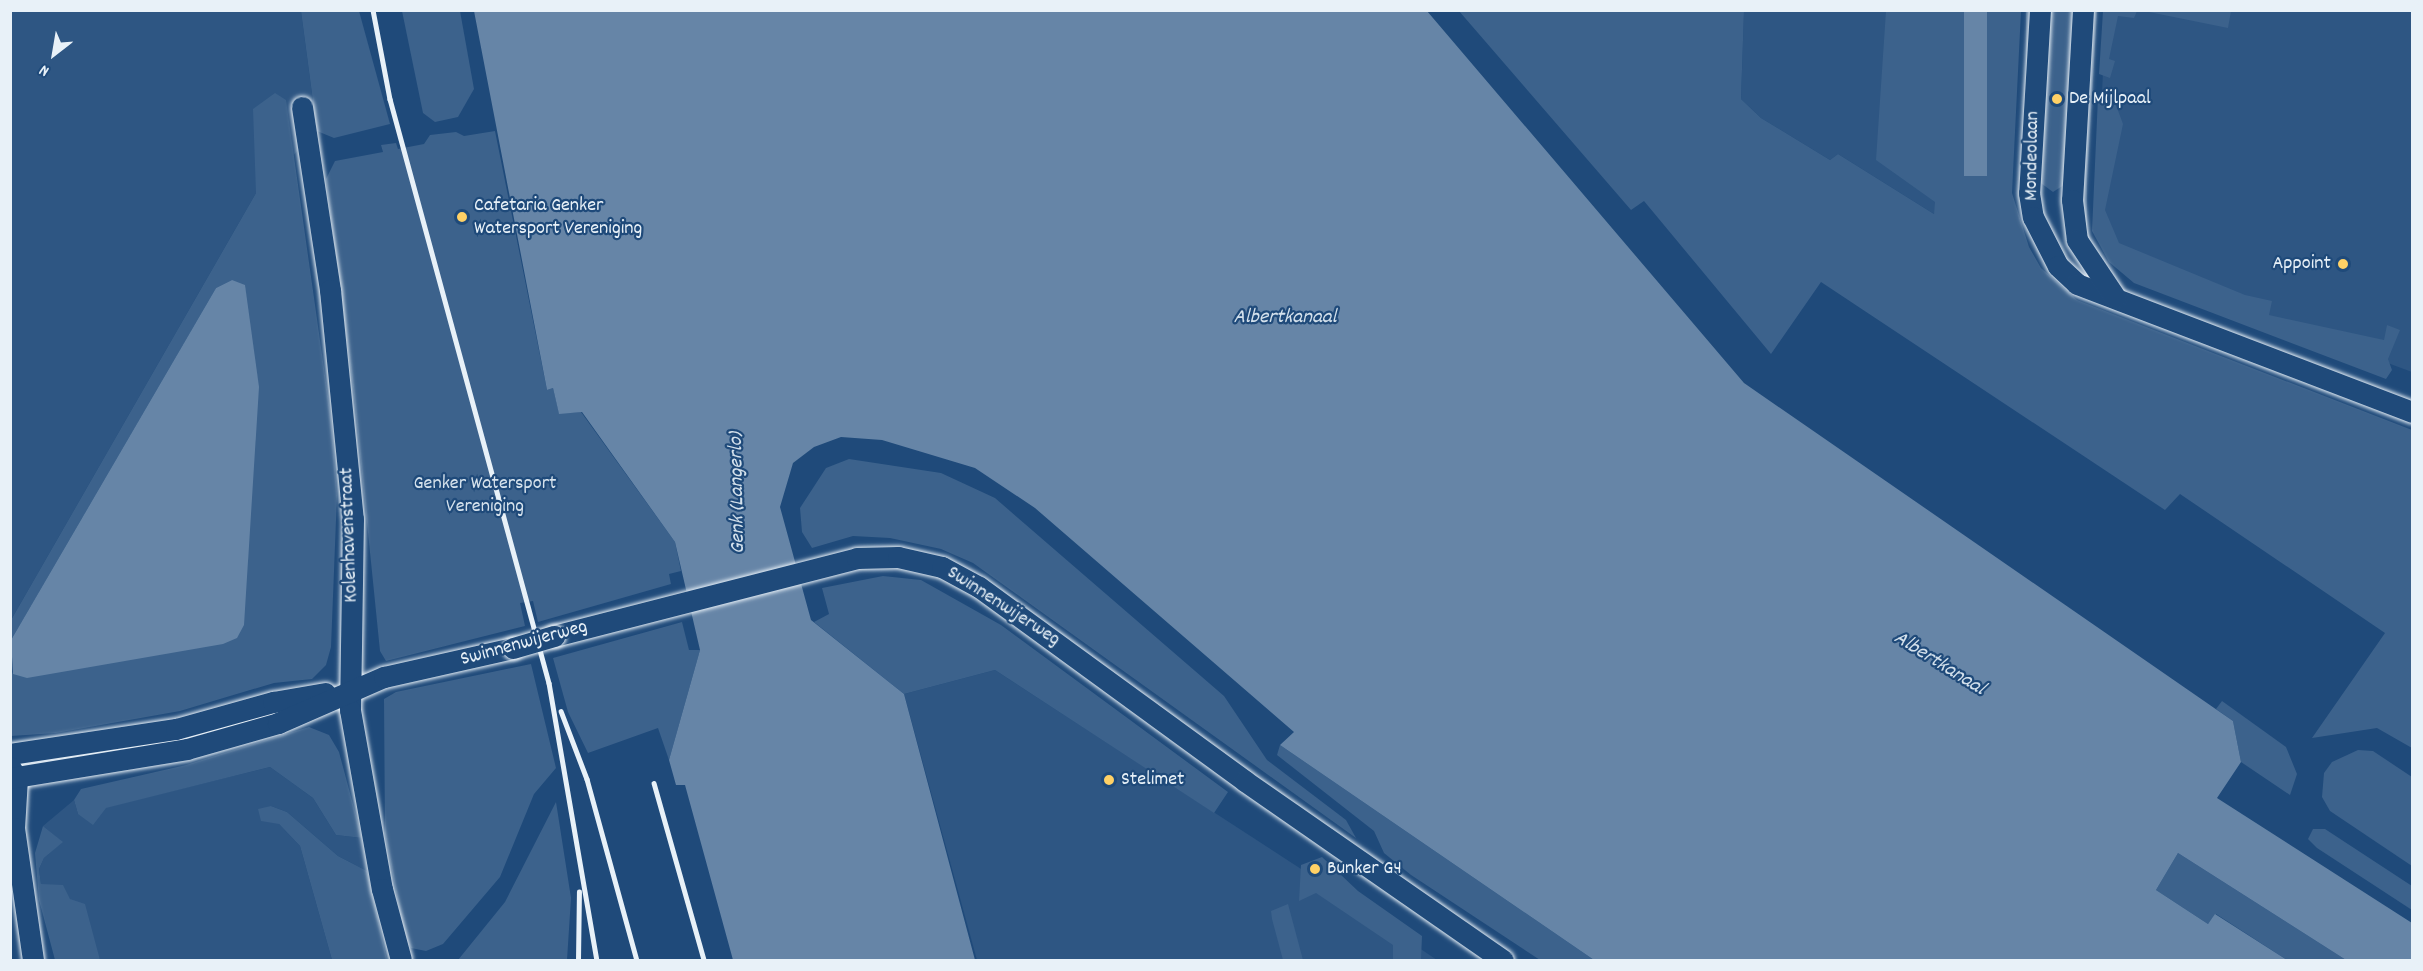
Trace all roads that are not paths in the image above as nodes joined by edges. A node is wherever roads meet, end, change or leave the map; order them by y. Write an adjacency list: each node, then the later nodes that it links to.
1 (2040, 10): 4 (street, Mondeolaan)
2 (2083, 10): 4 (street, Mondeolaan)
3 (302, 107): 6 (street, Kolenhavenstraat)
4 (2115, 297): 5 (street, Mondeolaan)
5 (2412, 412)
6 (349, 689): 7 (street, Swinnenwijerweg); 8 (street, Swinnenwijerweg); 11 (street, Kolenhavenstraat); 12 (street, Swinnenwijerweg, bridge)
7 (10, 754)
8 (12, 774): 10 (street)
9 (10, 920): 10 (street)
10 (32, 960)
11 (401, 960)
12 (1503, 960)

